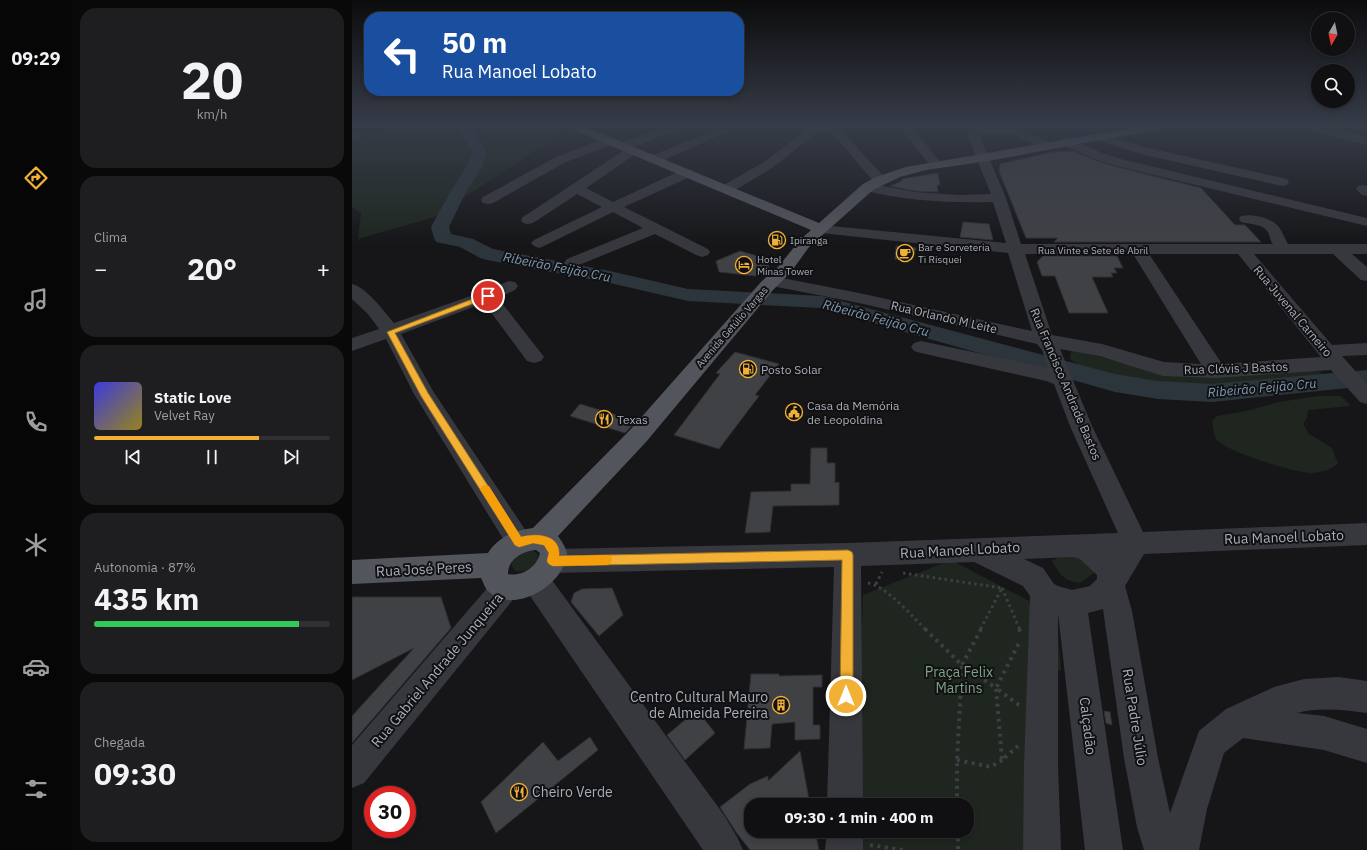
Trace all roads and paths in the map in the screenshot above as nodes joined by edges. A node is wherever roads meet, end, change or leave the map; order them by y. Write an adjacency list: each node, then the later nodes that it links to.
1 (550, 166): 16 (street)
2 (606, 166): 13 (street)
3 (670, 166): 10 (main road)
4 (767, 166): 14 (street)
5 (862, 166): 12 (street)
6 (933, 166): 12 (main road, Avenida Getúlio Vargas)
7 (986, 166): 15 (street, Rua Francisco Andrade Bastos)
8 (1132, 166): 20 (street)
9 (1210, 166): 11 (street)
10 (687, 173): 14 (main road); 17 (street)
11 (1282, 182)
12 (874, 183): 15 (street); 22 (main road, Avenida Getúlio Vargas)
13 (576, 188): 17 (street); 19 (street)
14 (727, 190): 22 (main road)
15 (999, 198): 24 (street, Rua Francisco Andrade Bastos)
16 (488, 200)
17 (613, 207): 21 (street); 23 (street)
18 (1246, 219): 26 (street)
19 (528, 220)
20 (1367, 222)
21 (654, 229): 30 (street); 31 (street)
22 (821, 229): 24 (street, Rua Vinte e Sete de Abril); 33 (main road, Avenida Getúlio Vargas)
23 (539, 243)
24 (1016, 249): 29 (street, Rua Vinte e Sete de Abril); 39 (street, Rua Francisco Andrade Bastos)
25 (1242, 249): 26 (street, Rua Vinte e Sete de Abril); 29 (street, Rua Vinte e Sete de Abril); 43 (street, Rua Juvenal Carneiro)
26 (1284, 249): 27 (street, Rua Vinte e Sete de Abril)
27 (1337, 249): 28 (street, Rua Vinte e Sete de Abril); 32 (street)
28 (1367, 249)
29 (1139, 250): 44 (street)
30 (702, 252)
31 (573, 262)
32 (1367, 276)
33 (770, 283): 39 (street, Rua Orlando M Leite); 53 (main road, Avenida Getúlio Vargas)
34 (509, 286): 36 (street)
35 (352, 289): 37 (street)
36 (488, 296): 37 (street); 42 (street)
37 (391, 332): 38 (street); 53 (street)
38 (352, 345)
39 (1047, 345): 44 (street, Rua Clóvis J Bastos); 45 (street, Rua Francisco Andrade Bastos)
40 (921, 347): 45 (street)
41 (1367, 349): 43 (street, Rua Clóvis J Bastos)
42 (534, 357)
43 (1335, 362): 44 (street, Rua Clóvis J Bastos); 46 (street, Rua Juvenal Carneiro)
44 (1216, 371)
45 (1062, 377): 48 (street, Rua Francisco Andrade Bastos)
46 (1367, 397)
47 (1367, 534): 48 (street, Rua Manoel Lobato)
48 (1136, 544): 49 (street, Rua Manoel Lobato); 59 (street)
49 (1072, 545): 50 (street, Rua Manoel Lobato); 59 (street, Rua Padre Júlio)
50 (1038, 546): 51 (street, Rua Manoel Lobato); 61 (street)
51 (977, 549): 52 (street, Rua Manoel Lobato); 61 (street)
52 (848, 555): 53 (street, Rua Manoel Lobato); 74 (street)
53 (525, 562): 55 (main road, Rua José Peres); 73 (street, Rua Gabriel Andrade Junqueira); 78 (street)
54 (876, 569): 58 (path)
55 (352, 572)
56 (898, 572): 60 (path)
57 (861, 583): 58 (path)
58 (876, 584): 64 (path)
59 (1111, 584): 61 (street); 83 (street, Rua Padre Júlio)
60 (1002, 588): 62 (path); 64 (path)
61 (1049, 591): 81 (street); 82 (street, Calçadão)
62 (1023, 637): 63 (path); 65 (path)
63 (1023, 644)
64 (962, 665): 65 (path); 71 (path)
65 (996, 688): 67 (path); 72 (path)
66 (1367, 697): 68 (street)
67 (1023, 701)
68 (1238, 721): 70 (street); 84 (street)
69 (1021, 744): 72 (path)
70 (1367, 746)
71 (957, 760): 72 (path); 75 (path)
72 (1002, 760)
73 (352, 771)
74 (845, 798)
75 (957, 798)
76 (958, 838): 80 (path)
77 (850, 841): 79 (path)
78 (724, 850)
79 (903, 850)
80 (958, 850)
81 (1042, 850)
82 (1104, 850)
83 (1163, 850)
84 (1180, 850)

